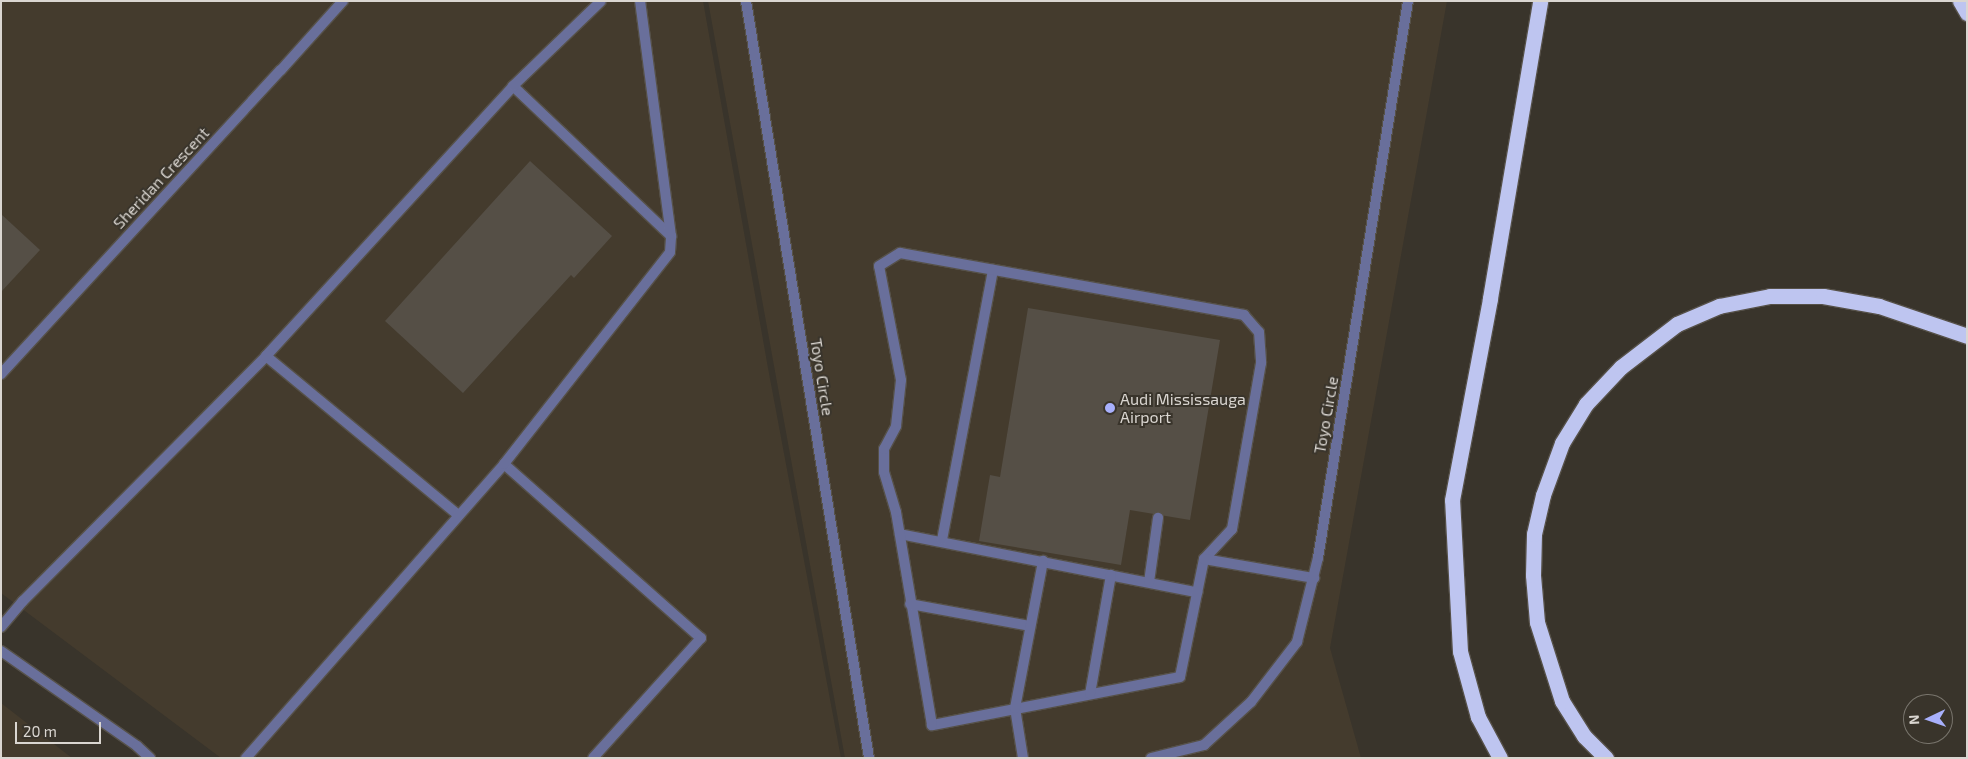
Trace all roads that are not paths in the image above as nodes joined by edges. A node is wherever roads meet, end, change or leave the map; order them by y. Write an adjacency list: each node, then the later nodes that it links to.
1 (343, 1): 14 (street, Sheridan Crescent)
2 (601, 1): 9 (street)
3 (640, 1): 10 (street)
4 (746, 1): 35 (street, Toyo Circle)
5 (1408, 1): 23 (street, Toyo Circle)
6 (1540, 1): 38 (highway)
7 (1960, 1): 8 (highway)
8 (1967, 13)
9 (513, 86): 10 (street); 13 (street)
10 (671, 236): 15 (street)
11 (993, 270): 18 (street); 19 (street); 20 (street)
12 (1967, 336): 39 (highway)
13 (266, 356): 16 (street); 28 (street)
14 (1, 374)
15 (504, 464): 16 (street); 34 (street)
16 (458, 515): 33 (street)
17 (1158, 518): 24 (street)
18 (900, 534): 19 (street); 26 (street)
19 (942, 540): 21 (street)
20 (1204, 559): 23 (street); 25 (street)
21 (1043, 561): 22 (street); 27 (street)
22 (1110, 575): 24 (street); 30 (street)
23 (1314, 578): 37 (street, Toyo Circle)
24 (1149, 582): 25 (street)
25 (1197, 592): 30 (street)
26 (910, 604): 27 (street); 31 (street)
27 (1030, 626): 31 (street)
28 (1, 627)
29 (1, 651): 32 (street)
30 (1090, 694): 31 (street)
31 (1015, 708): 36 (street)
32 (150, 758)
33 (246, 758)
34 (593, 758)
35 (870, 758)
36 (1023, 758)
37 (1151, 758)
38 (1500, 758)
39 (1606, 758)

